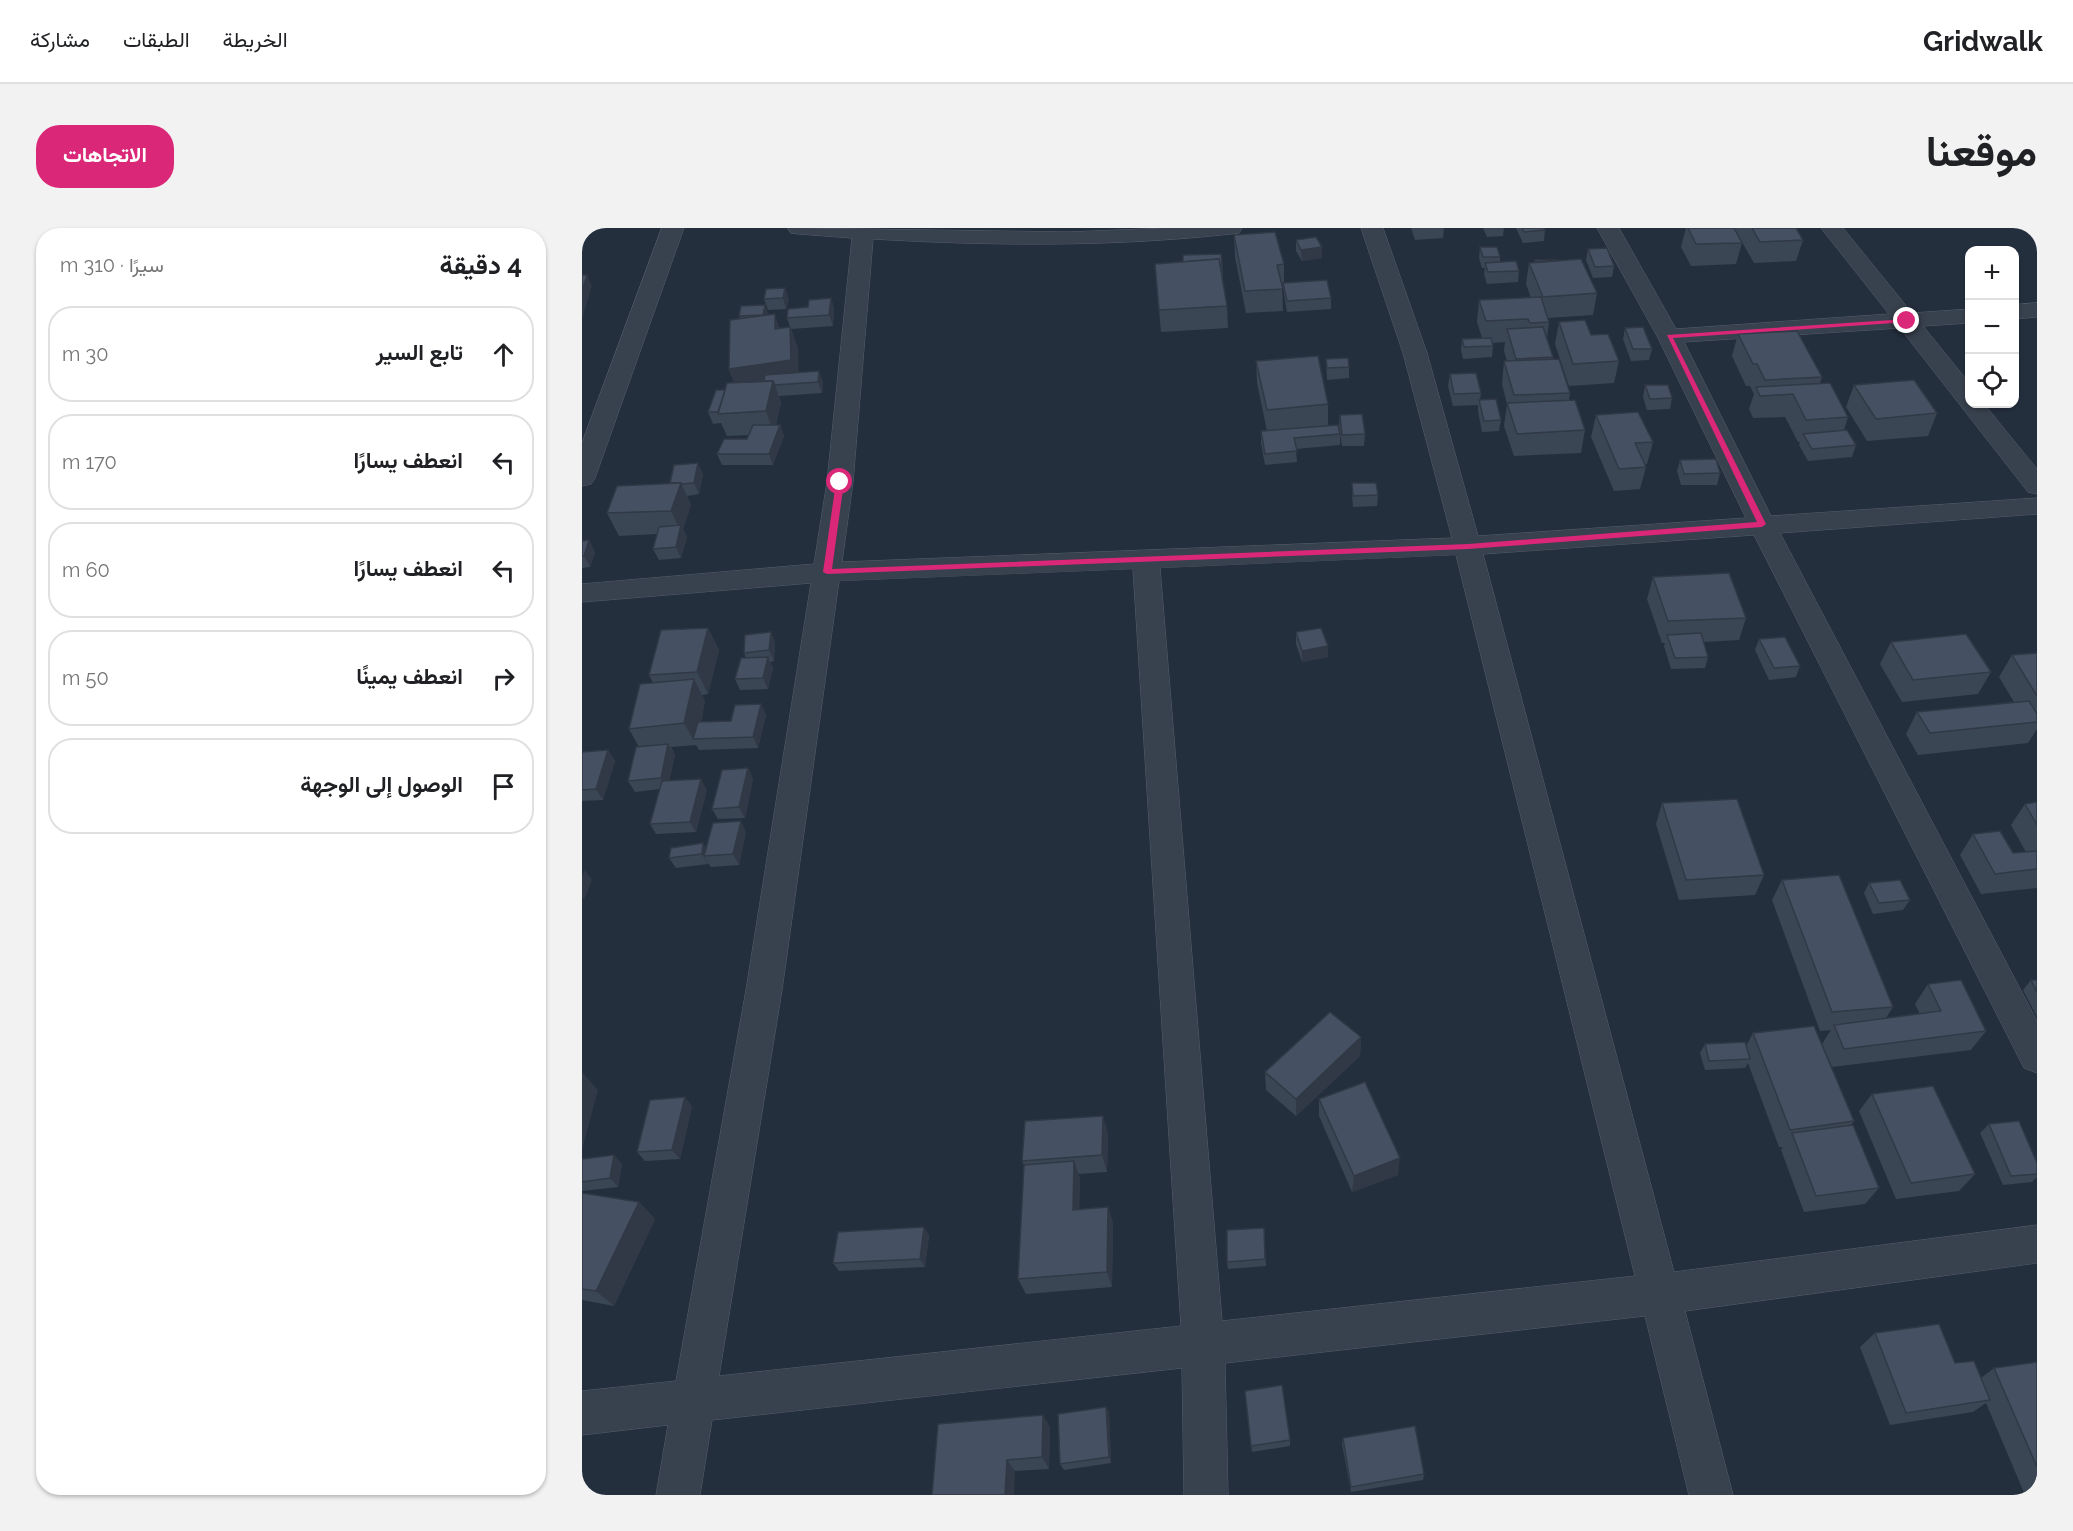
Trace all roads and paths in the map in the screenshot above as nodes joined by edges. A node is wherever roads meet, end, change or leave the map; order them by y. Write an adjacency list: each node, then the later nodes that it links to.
1 (673, 228): 16 (street)
2 (799, 228): 7 (street)
3 (1231, 228): 8 (street)
4 (1372, 228): 20 (street)
5 (1608, 228): 13 (street)
6 (1832, 228): 12 (street)
7 (863, 231): 8 (street); 22 (street)
8 (1049, 234)
9 (2037, 310): 10 (street)
10 (2019, 312)
11 (1965, 316): 12 (street)
12 (1907, 321): 13 (street); 14 (street)
13 (1669, 336): 19 (street)
14 (1965, 394)
15 (1976, 408): 17 (street)
16 (582, 478)
17 (2037, 486)
18 (2037, 506): 19 (street)
19 (1762, 524): 20 (street); 24 (street)
20 (1468, 546): 21 (street); 26 (street)
21 (1146, 559): 22 (street); 27 (street)
22 (827, 572): 23 (street); 28 (street)
23 (582, 593)
24 (2037, 1057)
25 (2037, 1244): 26 (street)
26 (1660, 1294): 27 (street); 32 (street)
27 (1203, 1345): 28 (street); 31 (street)
28 (694, 1402): 29 (street); 30 (street)
29 (582, 1413)
30 (678, 1495)
31 (1206, 1495)
32 (1711, 1495)

